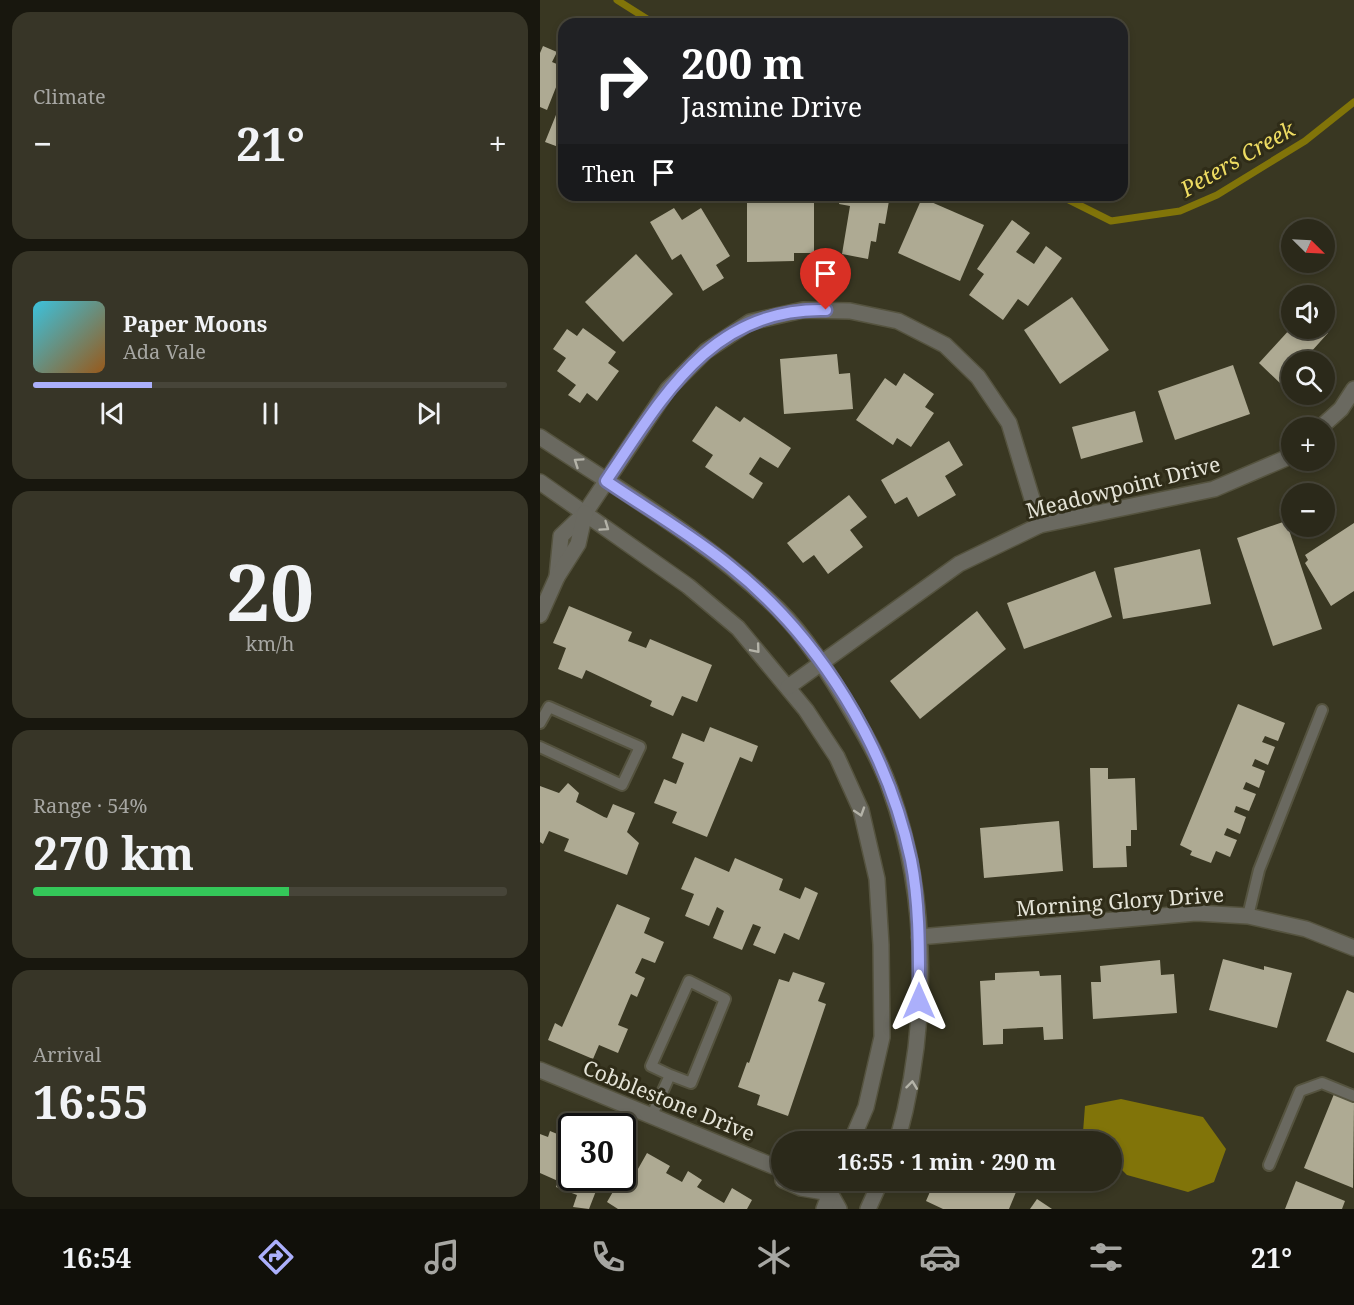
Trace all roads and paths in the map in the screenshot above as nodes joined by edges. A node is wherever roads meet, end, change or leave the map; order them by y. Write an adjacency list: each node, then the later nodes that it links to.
1 (1354, 388): 2 (street)
2 (1332, 417)
3 (540, 437): 5 (street, one-way to 3)
4 (1281, 460): 8 (street, Meadowpoint Drive)
5 (606, 481): 7 (street); 8 (street); 10 (street)
6 (540, 482): 7 (street)
7 (585, 513): 9 (street); 11 (street, one-way to 11)
8 (1040, 525): 10 (street, Meadowpoint Drive)
9 (540, 615)
10 (822, 662): 11 (street, Meadowpoint Drive); 16 (street)
11 (788, 687): 22 (street, one-way to 22)
12 (1322, 710): 15 (lane)
13 (540, 723): 14 (lane)
14 (540, 747)
15 (1248, 916): 16 (street, Morning Glory Drive); 17 (street, Morning Glory Drive)
16 (919, 937): 23 (street, one-way to 16)
17 (1354, 948)
18 (540, 1070): 21 (street, Cobblestone Drive)
19 (670, 1075): 19 (lane); 21 (lane)
20 (1354, 1096): 25 (lane)
21 (652, 1115): 24 (street, Cobblestone Drive)
22 (856, 1131)
23 (900, 1131)
24 (771, 1163)
25 (1269, 1165)
26 (831, 1191): 29 (street)
27 (834, 1191): 30 (street)
28 (876, 1191): 31 (street)
29 (824, 1209)
30 (839, 1209)
31 (868, 1209)

